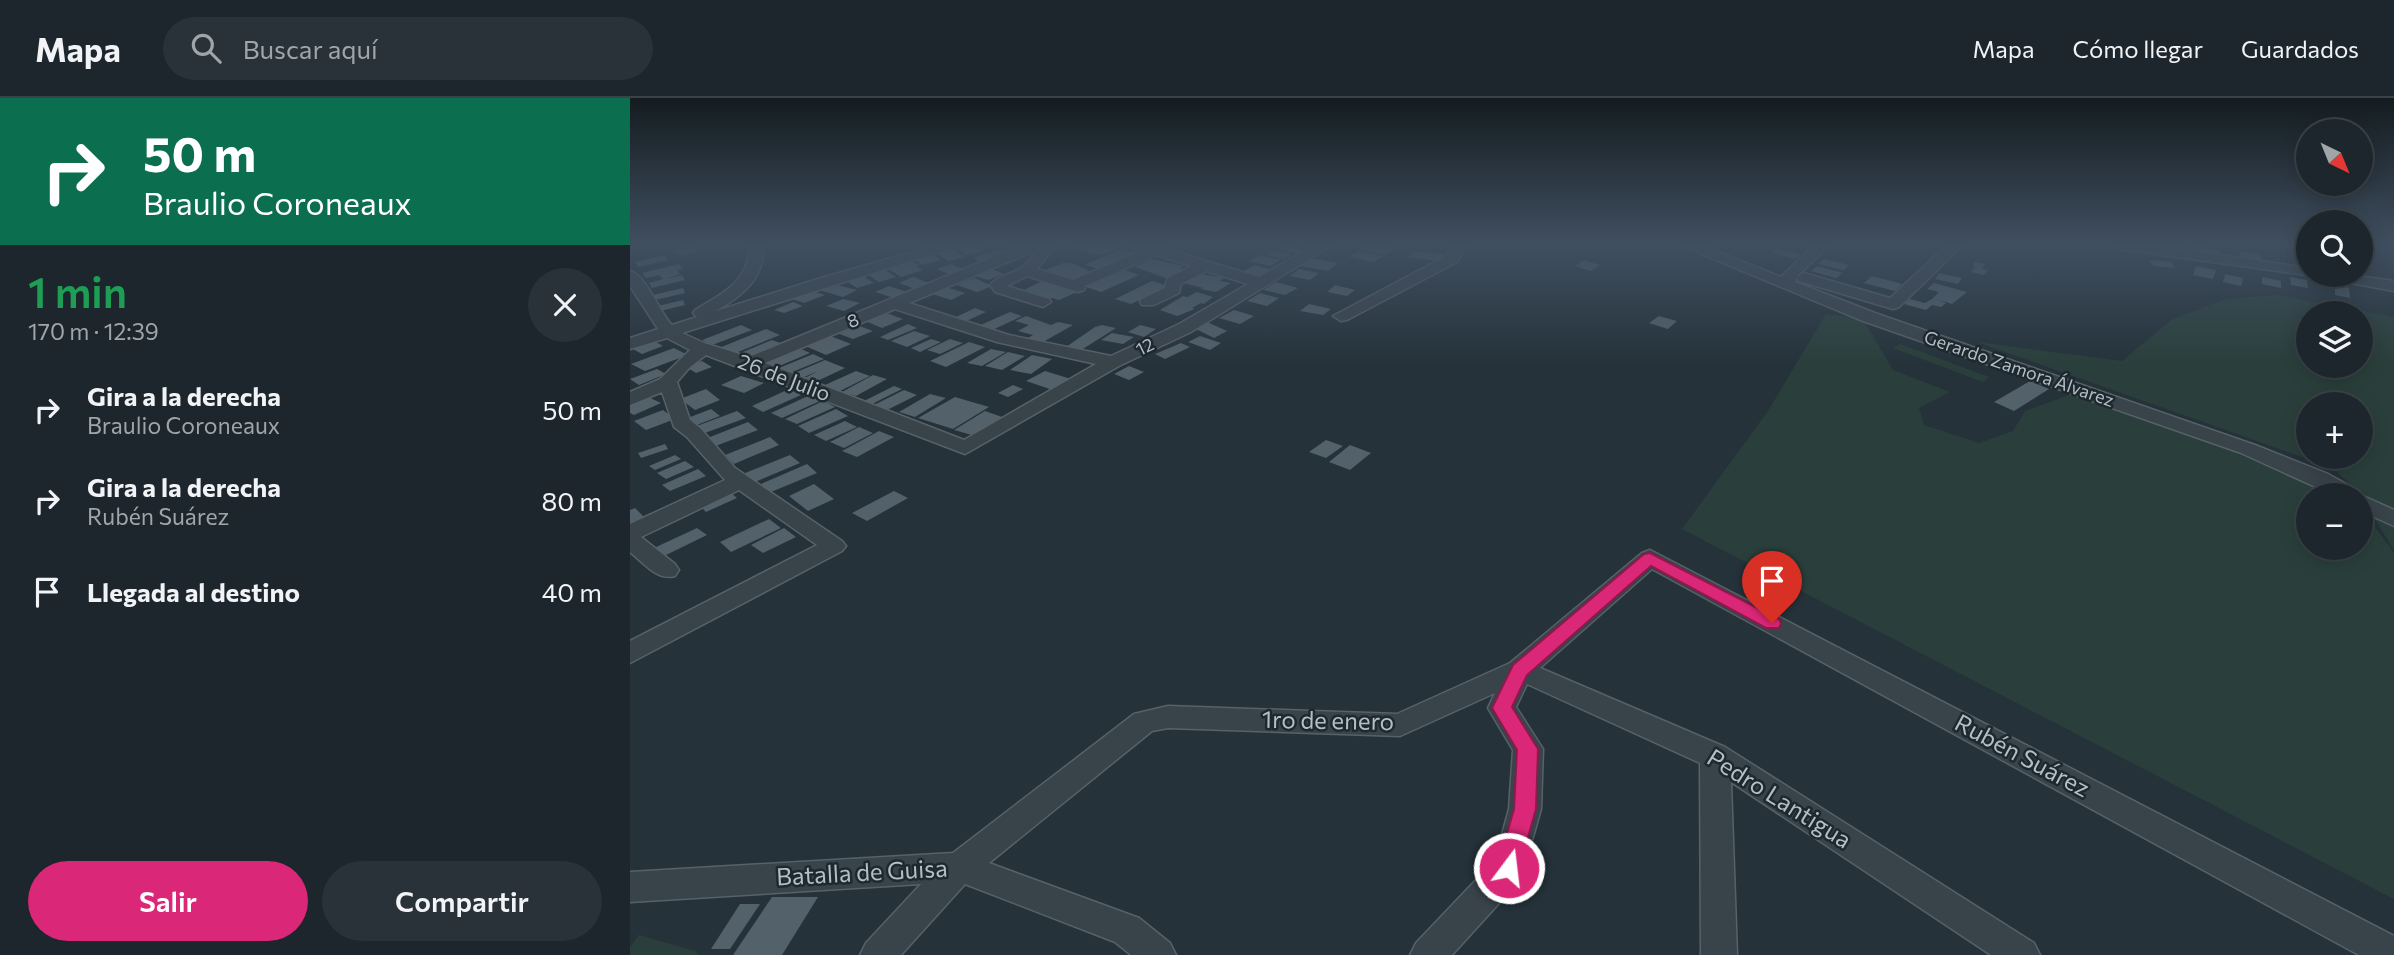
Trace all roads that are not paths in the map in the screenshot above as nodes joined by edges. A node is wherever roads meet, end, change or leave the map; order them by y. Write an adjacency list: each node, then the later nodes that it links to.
1 (639, 285): 16 (street, 26 de Julio)
2 (746, 285): 16 (street)
3 (815, 285): 16 (street)
4 (942, 285): 14 (street, 8)
5 (998, 285): 12 (street)
6 (1173, 285): 13 (street)
7 (1256, 285): 19 (street, 12)
8 (1401, 285): 15 (street)
9 (1801, 285): 25 (street, Gerardo Zamora Álvarez)
10 (1813, 285): 11 (street)
11 (1913, 285)
12 (1043, 302)
13 (1148, 302)
14 (897, 304): 19 (street); 20 (street, 8)
15 (1341, 316)
16 (668, 333): 17 (street); 18 (street, 26 de Julio)
17 (630, 344)
18 (701, 350): 20 (street, 26 de Julio); 21 (street)
19 (1113, 362): 23 (street, 12)
20 (747, 364): 23 (street, 26 de Julio)
21 (668, 382): 22 (street); 24 (street)
22 (630, 399)
23 (965, 448)
24 (742, 480): 28 (street); 31 (street)
25 (2327, 483)
26 (2373, 508): 27 (street)
27 (2394, 519)
28 (630, 533)
29 (630, 540): 30 (street)
30 (667, 570)
31 (630, 653)
32 (1520, 670): 33 (street, Pedro Lantigua); 34 (street, 1ro de enero); 38 (street); 41 (street, Rubén Suárez)
33 (1715, 756): 39 (street); 40 (street, Pedro Lantigua)
34 (959, 867): 35 (street, Batalla de Guisa); 36 (street); 37 (street, Batalla de Guisa)
35 (630, 887)
36 (878, 955)
37 (1158, 955)
38 (1428, 955)
39 (1719, 955)
40 (2022, 955)
41 (2394, 955)

